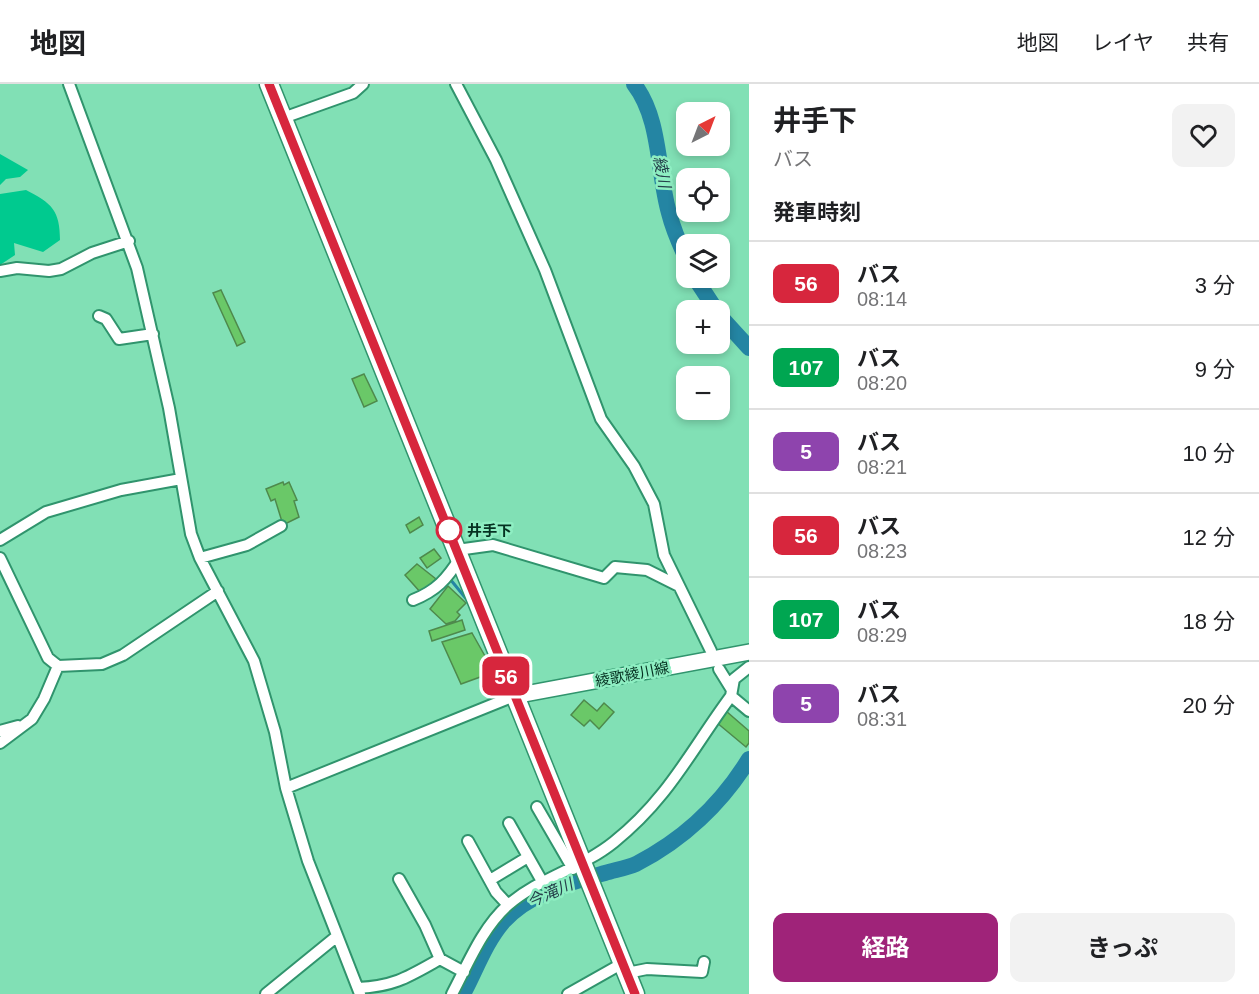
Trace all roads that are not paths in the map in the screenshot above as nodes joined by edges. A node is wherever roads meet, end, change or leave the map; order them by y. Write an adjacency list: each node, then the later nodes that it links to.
1 (69, 84): 6 (street)
2 (269, 84): 5 (highway)
3 (363, 84): 5 (street)
4 (456, 84): 16 (street)
5 (283, 118): 13 (highway)
6 (129, 241): 7 (street); 9 (street)
7 (0, 271)
8 (99, 316): 9 (street)
9 (153, 334): 10 (street)
10 (181, 479): 12 (street); 15 (street)
11 (281, 526): 15 (street)
12 (0, 540)
13 (458, 554): 16 (street); 18 (street); 25 (highway)
14 (0, 558): 21 (street)
15 (200, 558): 17 (street)
16 (679, 585): 19 (street)
17 (218, 591): 21 (street); 30 (street)
18 (412, 600)
19 (711, 651)
20 (749, 652): 25 (main road, 綾歌綾川線)
21 (58, 666): 27 (street)
22 (749, 667): 24 (street)
23 (719, 669): 24 (street)
24 (731, 693): 26 (street); 35 (street)
25 (514, 696): 30 (street); 35 (highway)
26 (749, 711)
27 (24, 725): 28 (street); 29 (street)
28 (0, 731)
29 (0, 742)
30 (286, 788): 40 (street)
31 (537, 807): 35 (street)
32 (509, 823): 34 (street)
33 (468, 841): 37 (street)
34 (528, 857): 37 (street); 38 (street)
35 (584, 874): 38 (street); 43 (highway)
36 (399, 879): 41 (street)
37 (490, 880): 39 (street)
38 (543, 883): 39 (street)
39 (508, 905): 44 (street)
40 (336, 937): 45 (street); 46 (street)
41 (440, 959): 44 (street); 45 (street)
42 (704, 962): 43 (street)
43 (625, 968): 48 (street); 49 (highway)
44 (464, 972): 47 (street)
45 (359, 991)
46 (266, 994)
47 (452, 994)
48 (568, 994)
49 (635, 994)

